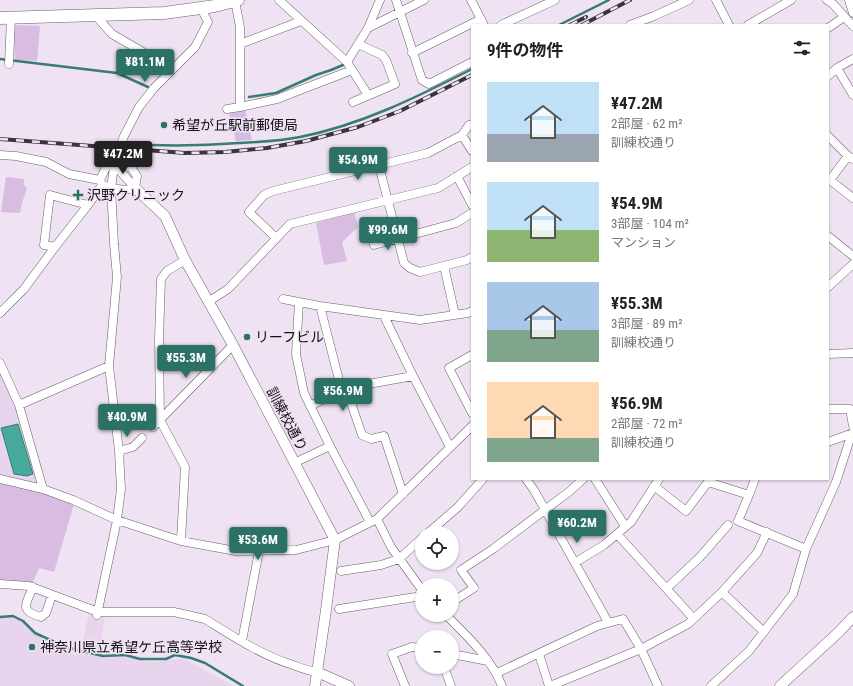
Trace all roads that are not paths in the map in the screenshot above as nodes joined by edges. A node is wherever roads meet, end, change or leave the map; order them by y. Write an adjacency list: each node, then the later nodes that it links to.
1 (236, 0): 13 (main road); 29 (street)
2 (279, 0): 19 (street)
3 (380, 0): 28 (street)
4 (396, 0): 14 (street)
5 (424, 0): 14 (street)
6 (471, 0): 20 (street)
7 (555, 0): 21 (street)
8 (690, 0): 22 (street)
9 (716, 0): 23 (street)
10 (828, 0): 17 (street)
11 (849, 0): 15 (street)
12 (786, 1): 24 (street)
13 (199, 4): 16 (main road); 37 (street)
14 (399, 12): 28 (street); 31 (street)
15 (853, 13)
16 (95, 15): 18 (main road); 37 (street)
17 (844, 17): 25 (street); 27 (street)
18 (5, 18): 35 (street)
19 (301, 21): 29 (street); 33 (street)
20 (482, 22)
21 (503, 24)
22 (633, 24)
23 (728, 24)
24 (750, 24)
25 (853, 26)
26 (471, 27): 31 (street)
27 (829, 27)
28 (368, 28): 30 (street)
29 (240, 44): 43 (street)
30 (358, 44): 33 (street); 40 (street)
31 (412, 53): 34 (street)
32 (853, 59): 36 (street)
33 (347, 62): 38 (street)
34 (471, 63)
35 (9, 64)
36 (837, 68): 39 (street); 41 (street)
37 (172, 69): 51 (street)
38 (352, 70): 40 (street); 43 (street)
39 (829, 75)
40 (368, 95): 42 (street)
41 (853, 95)
42 (352, 102)
43 (240, 107): 44 (street)
44 (227, 109)
45 (471, 124): 46 (street)
46 (462, 135): 48 (street); 52 (street)
47 (829, 137): 50 (street)
48 (471, 149)
49 (0, 155): 55 (street)
50 (851, 158): 58 (street)
51 (114, 164): 55 (street); 56 (street); 57 (street)
52 (379, 166): 59 (street); 64 (street)
53 (471, 168): 54 (street)
54 (457, 176): 59 (street); 60 (street)
55 (101, 183): 56 (street); 61 (street)
56 (111, 188): 57 (street); 87 (street)
57 (136, 188): 70 (street, 訓練校通り)
58 (853, 198)
59 (388, 201): 64 (street); 65 (street)
60 (471, 204)
61 (88, 205): 67 (street); 67 (street)
62 (471, 214): 65 (street)
63 (829, 237): 68 (street)
64 (276, 238): 75 (street)
65 (397, 239): 66 (street); 72 (street)
66 (374, 245)
67 (55, 246): 79 (street)
68 (853, 256)
69 (471, 258): 72 (street)
70 (185, 260): 75 (street, 訓練校通り); 94 (street)
71 (853, 264): 73 (street)
72 (444, 266): 80 (street)
73 (829, 286)
74 (283, 299): 76 (street)
75 (208, 302): 82 (street, 訓練校通り)
76 (299, 302): 77 (street); 91 (street)
77 (320, 306): 81 (street); 89 (street)
78 (471, 312): 80 (street)
79 (0, 313)
80 (455, 315): 81 (street)
81 (384, 316): 88 (street)
82 (233, 346): 94 (street); 103 (street, 訓練校通り)
83 (853, 353): 84 (street)
84 (829, 354)
85 (471, 357): 93 (street)
86 (0, 363): 90 (street)
87 (109, 366): 90 (street); 102 (street)
88 (413, 376): 89 (street); 101 (street)
89 (346, 388): 91 (street); 112 (street)
90 (19, 405): 111 (street)
91 (310, 406): 100 (street)
92 (829, 409): 97 (street)
93 (471, 411)
94 (160, 420): 95 (street); 123 (street)
95 (153, 427)
96 (471, 427): 101 (street)
97 (853, 431): 99 (street); 125 (street)
98 (142, 438): 102 (street)
99 (829, 442)
100 (330, 446): 103 (street); 116 (street)
101 (450, 447): 112 (street)
102 (119, 451): 115 (street)
103 (294, 463): 122 (street, 訓練校通り)
104 (0, 479): 111 (street)
105 (482, 480): 118 (street)
106 (527, 480): 114 (street)
107 (582, 480): 114 (street)
108 (596, 480): 119 (street)
109 (755, 480): 113 (street)
110 (657, 482): 113 (street); 119 (street)
111 (43, 489): 115 (street)
112 (403, 494): 116 (street)
113 (749, 495): 120 (street)
114 (544, 509): 128 (street); 137 (street)
115 (117, 520): 123 (street); 139 (street)
116 (374, 521): 122 (street); 127 (street)
117 (728, 525): 133 (street)
118 (436, 526)
119 (625, 526): 121 (street)
120 (767, 532): 125 (street); 134 (street)
121 (617, 534): 128 (street); 133 (street)
122 (334, 540): 126 (street); 151 (street)
123 (181, 541): 126 (street)
124 (415, 544): 127 (street)
125 (806, 549): 144 (street)
126 (260, 551): 145 (street)
127 (399, 559): 129 (street); 130 (street)
128 (576, 562): 143 (street)
129 (341, 571)
130 (415, 581)
131 (0, 584): 132 (street)
132 (33, 587): 135 (street); 135 (street)
133 (667, 588): 141 (street)
134 (722, 592): 141 (street); 144 (street)
135 (52, 595): 139 (street)
136 (415, 597): 138 (street)
137 (459, 598)
138 (339, 609)
139 (98, 613): 145 (street)
140 (853, 617): 162 (street)
141 (693, 618): 147 (street)
142 (453, 622): 150 (street)
143 (608, 622): 147 (street); 148 (street)
144 (764, 632): 161 (street)
145 (242, 641): 151 (street)
146 (415, 647): 156 (street)
147 (641, 649): 159 (street); 160 (street)
148 (539, 654): 152 (street); 159 (street)
149 (459, 655): 150 (street)
150 (488, 661): 152 (street)
151 (317, 672): 154 (street); 155 (street)
152 (497, 673): 158 (street)
153 (447, 674): 157 (street)
154 (315, 686)
155 (349, 686)
156 (405, 686)
157 (451, 686)
158 (502, 686)
159 (550, 686)
160 (658, 686)
161 (711, 686)
162 (780, 686)

